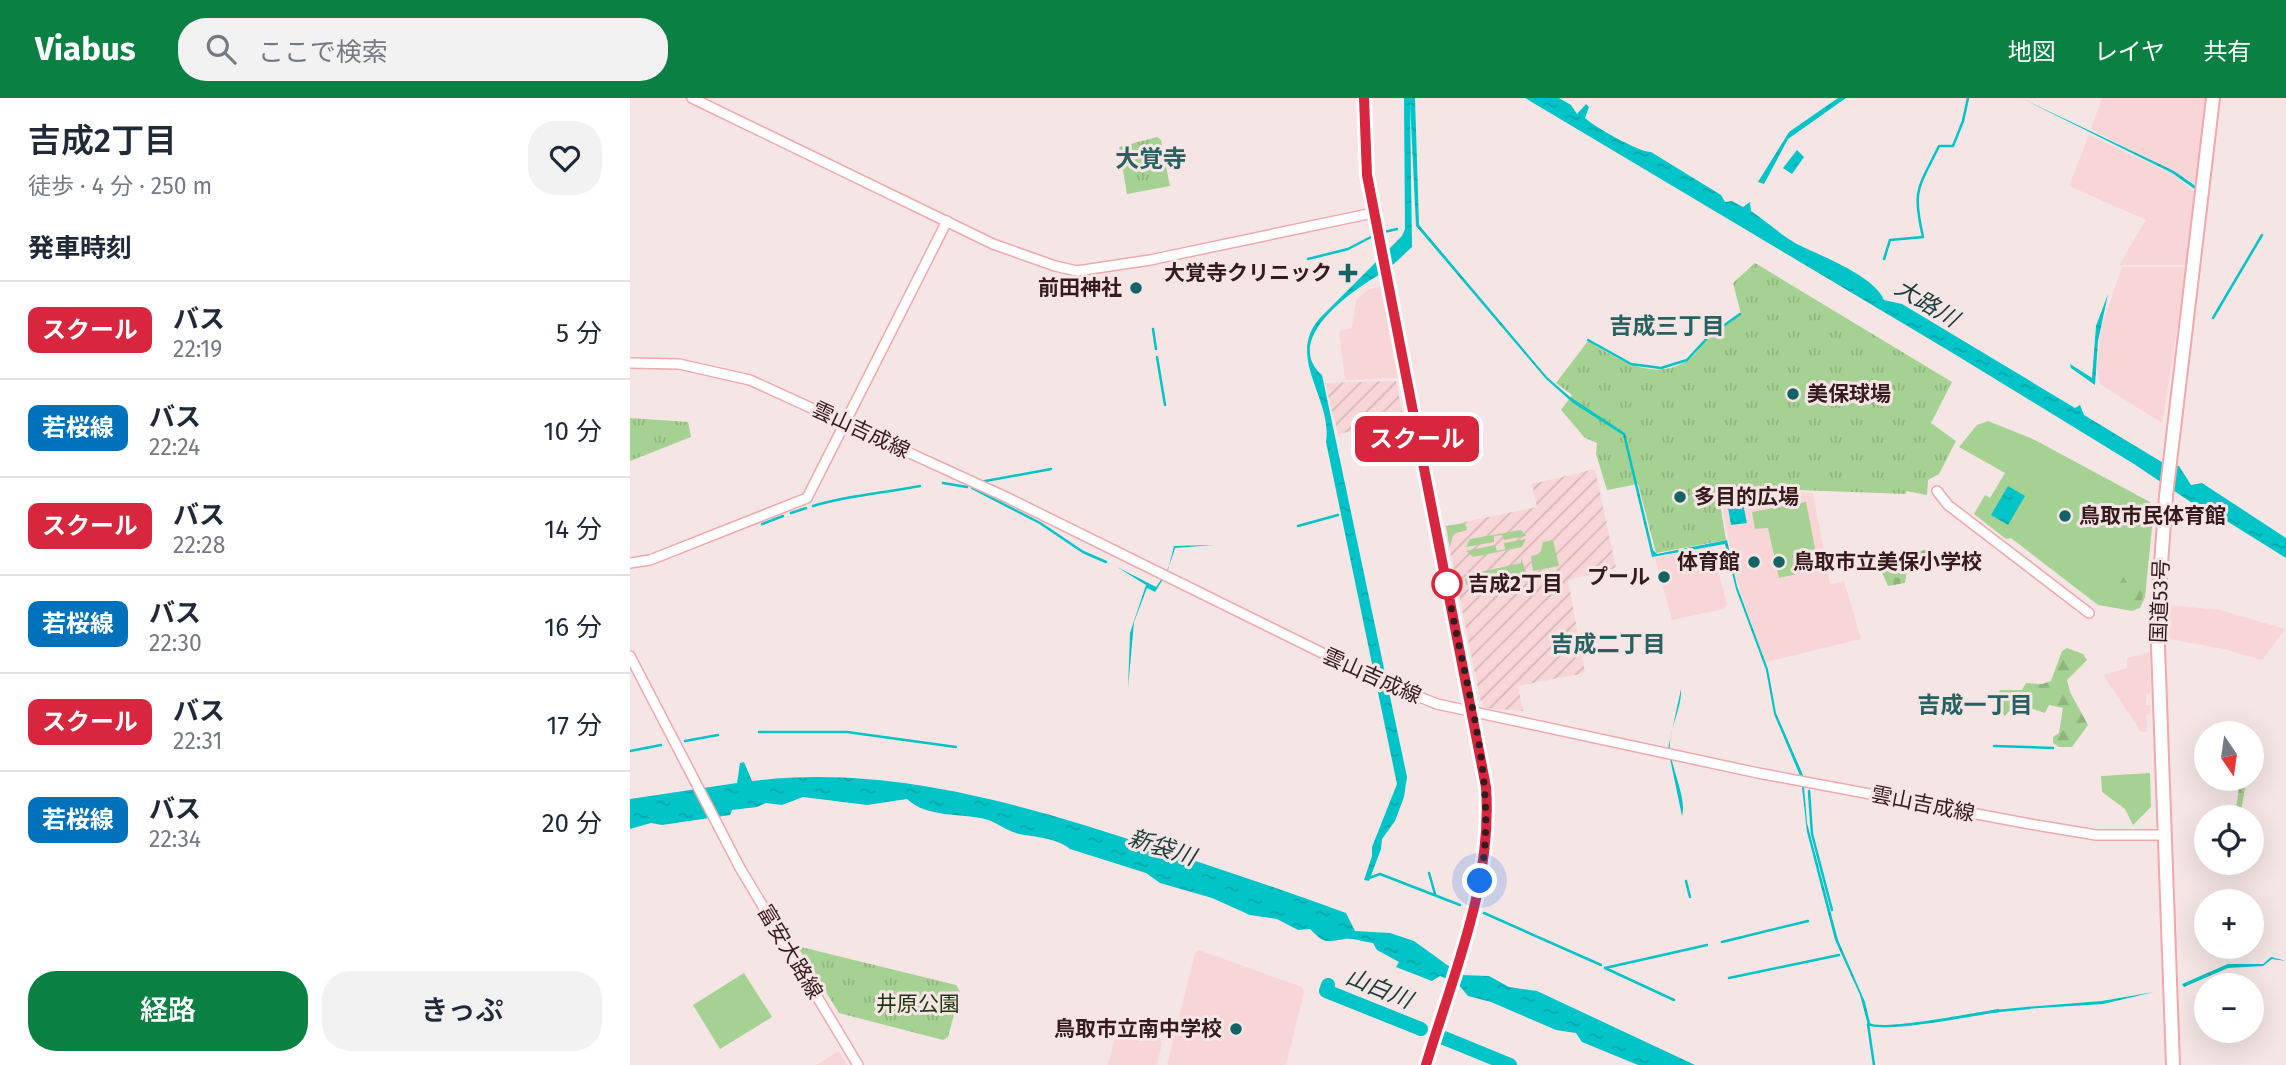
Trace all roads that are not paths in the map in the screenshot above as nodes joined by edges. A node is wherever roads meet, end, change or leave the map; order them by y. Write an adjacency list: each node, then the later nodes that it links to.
1 (692, 98): 5 (street)
2 (1364, 98): 4 (street)
3 (2214, 98): 13 (highway, 国道53号)
4 (1373, 213): 5 (street); 12 (street)
5 (947, 221): 7 (street)
6 (630, 363): 7 (street, 雲山吉成線)
7 (843, 422): 9 (street); 12 (street, 雲山吉成線)
8 (1937, 491): 10 (street)
9 (630, 563)
10 (2089, 613)
11 (630, 656): 14 (street, 富安大路線)
12 (1472, 714): 13 (street, 雲山吉成線); 15 (street)
13 (2164, 835): 16 (highway, 国道53号)
14 (858, 1065)
15 (1426, 1065)
16 (2173, 1065)

